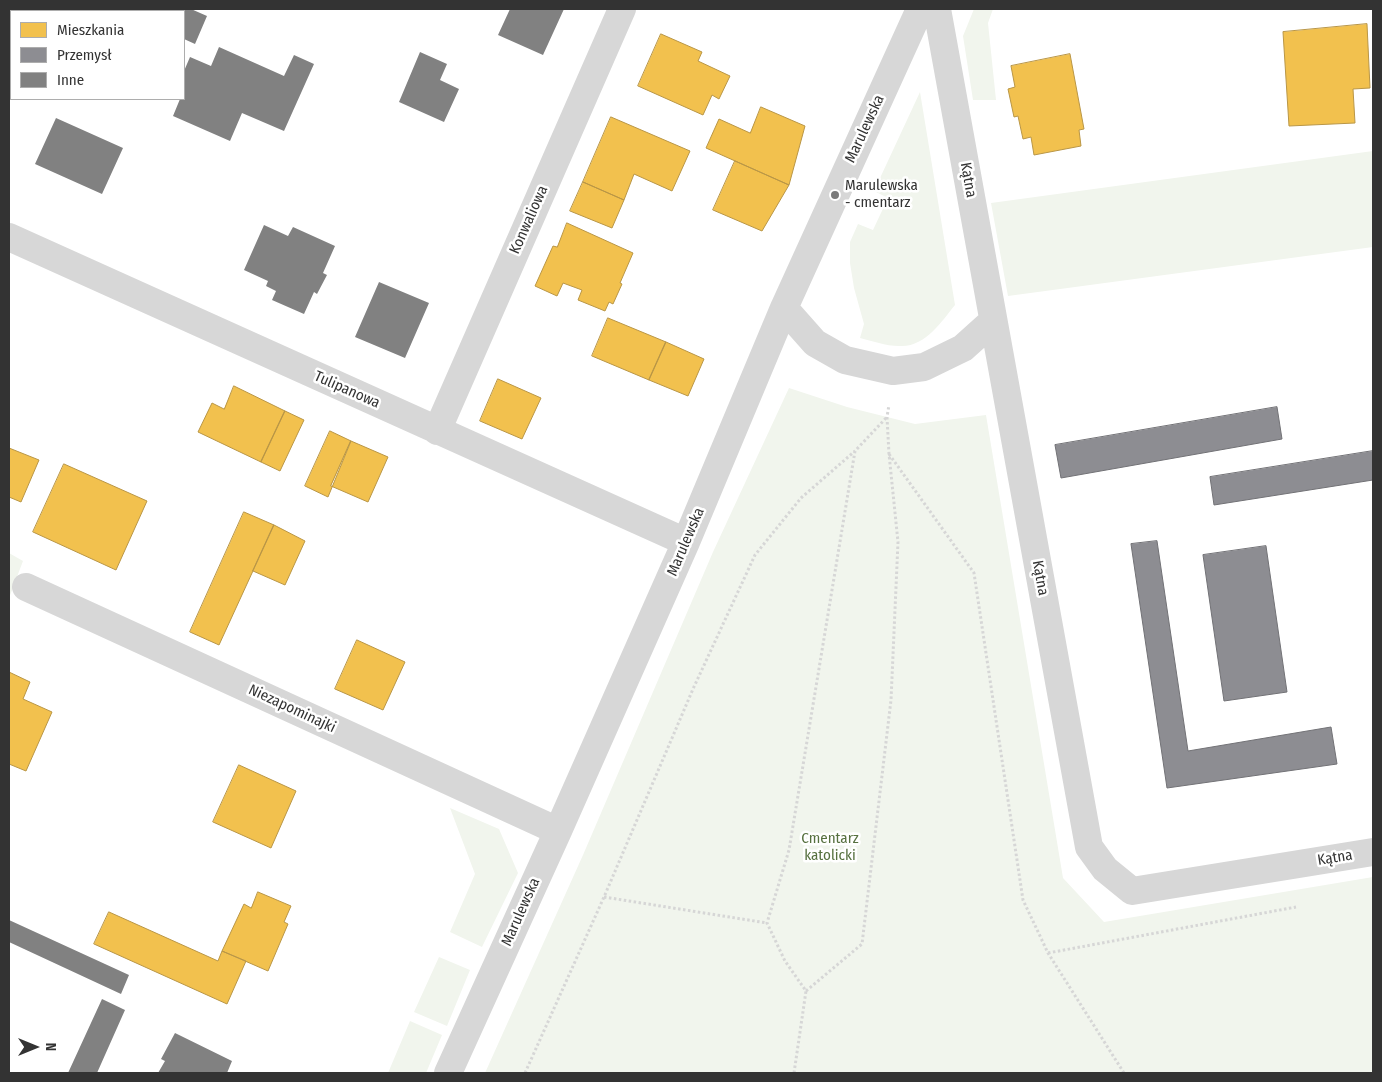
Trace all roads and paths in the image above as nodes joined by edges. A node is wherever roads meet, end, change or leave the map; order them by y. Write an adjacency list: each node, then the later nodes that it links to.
1 (622, 9): 9 (street, Konwaliowa)
2 (920, 9): 5 (street, Marulewska)
3 (937, 9): 6 (street, Kątna)
4 (9, 237): 9 (street, Tulipanowa)
5 (784, 308): 7 (street); 12 (street, Marulewska)
6 (993, 321): 7 (street); 15 (street, Kątna)
7 (893, 371): 8 (path)
8 (888, 417): 10 (path); 11 (path)
9 (437, 431): 12 (street, Tulipanowa)
10 (855, 451): 16 (path); 18 (path)
11 (889, 454): 19 (path); 20 (path)
12 (686, 542): 14 (street, Marulewska)
13 (26, 587): 14 (street, Niezapominajki)
14 (558, 831): 21 (street, Marulewska)
15 (1373, 852)
16 (604, 897): 18 (path); 22 (path)
17 (1296, 908): 19 (path)
18 (767, 923): 20 (path)
19 (1048, 953): 24 (path)
20 (806, 991): 23 (path)
21 (448, 1073)
22 (525, 1073)
23 (794, 1073)
24 (1124, 1073)

